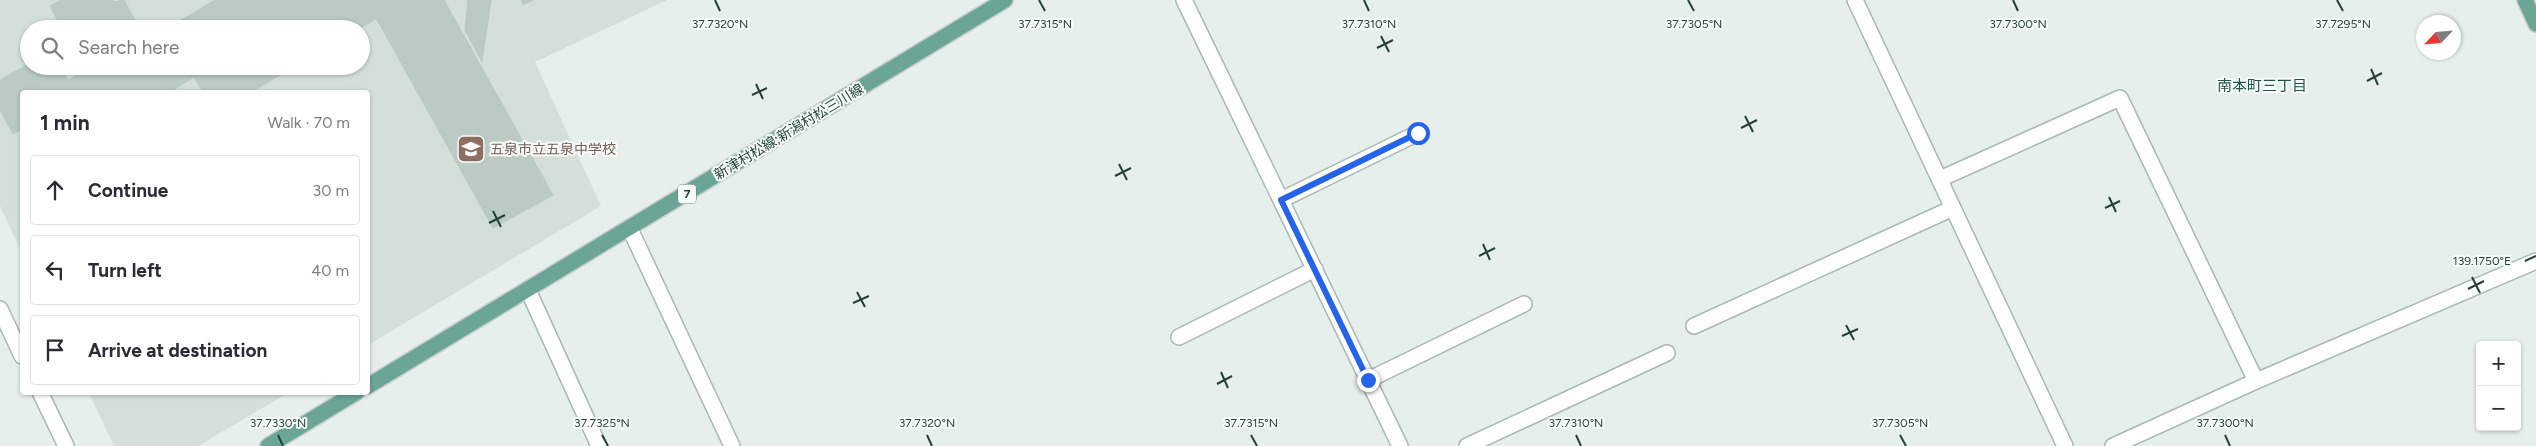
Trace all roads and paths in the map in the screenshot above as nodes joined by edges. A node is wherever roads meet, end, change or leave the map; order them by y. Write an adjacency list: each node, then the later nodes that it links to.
1 (1005, 0): 10 (main road, 新津村松線;新潟村松三川線 / 7)
2 (1184, 0): 8 (street)
3 (1855, 0): 7 (street)
4 (2525, 0): 5 (main road)
5 (2536, 24)
6 (1418, 133): 8 (street)
7 (1940, 179): 9 (street); 22 (street)
8 (1281, 200): 12 (street)
9 (1953, 208): 16 (street); 32 (street)
10 (630, 229): 13 (main road, 新津村松線;新潟村松三川線 / 7); 30 (street)
11 (2536, 261): 22 (street)
12 (1314, 269): 18 (street); 21 (street)
13 (528, 290): 23 (main road, 新津村松線;新潟村松三川線 / 7); 29 (street)
14 (1524, 304): 21 (street)
15 (0, 309): 17 (street)
16 (1694, 326)
17 (5, 334): 19 (street)
18 (1179, 337)
19 (20, 353)
20 (1667, 353): 31 (street)
21 (1368, 380): 26 (street)
22 (2256, 381): 33 (street)
23 (370, 385)
24 (41, 395): 27 (street)
25 (352, 395): 28 (main road)
26 (1394, 444)
27 (66, 446)
28 (268, 446)
29 (599, 446)
30 (732, 446)
31 (1468, 446)
32 (2065, 446)
33 (2113, 446)

